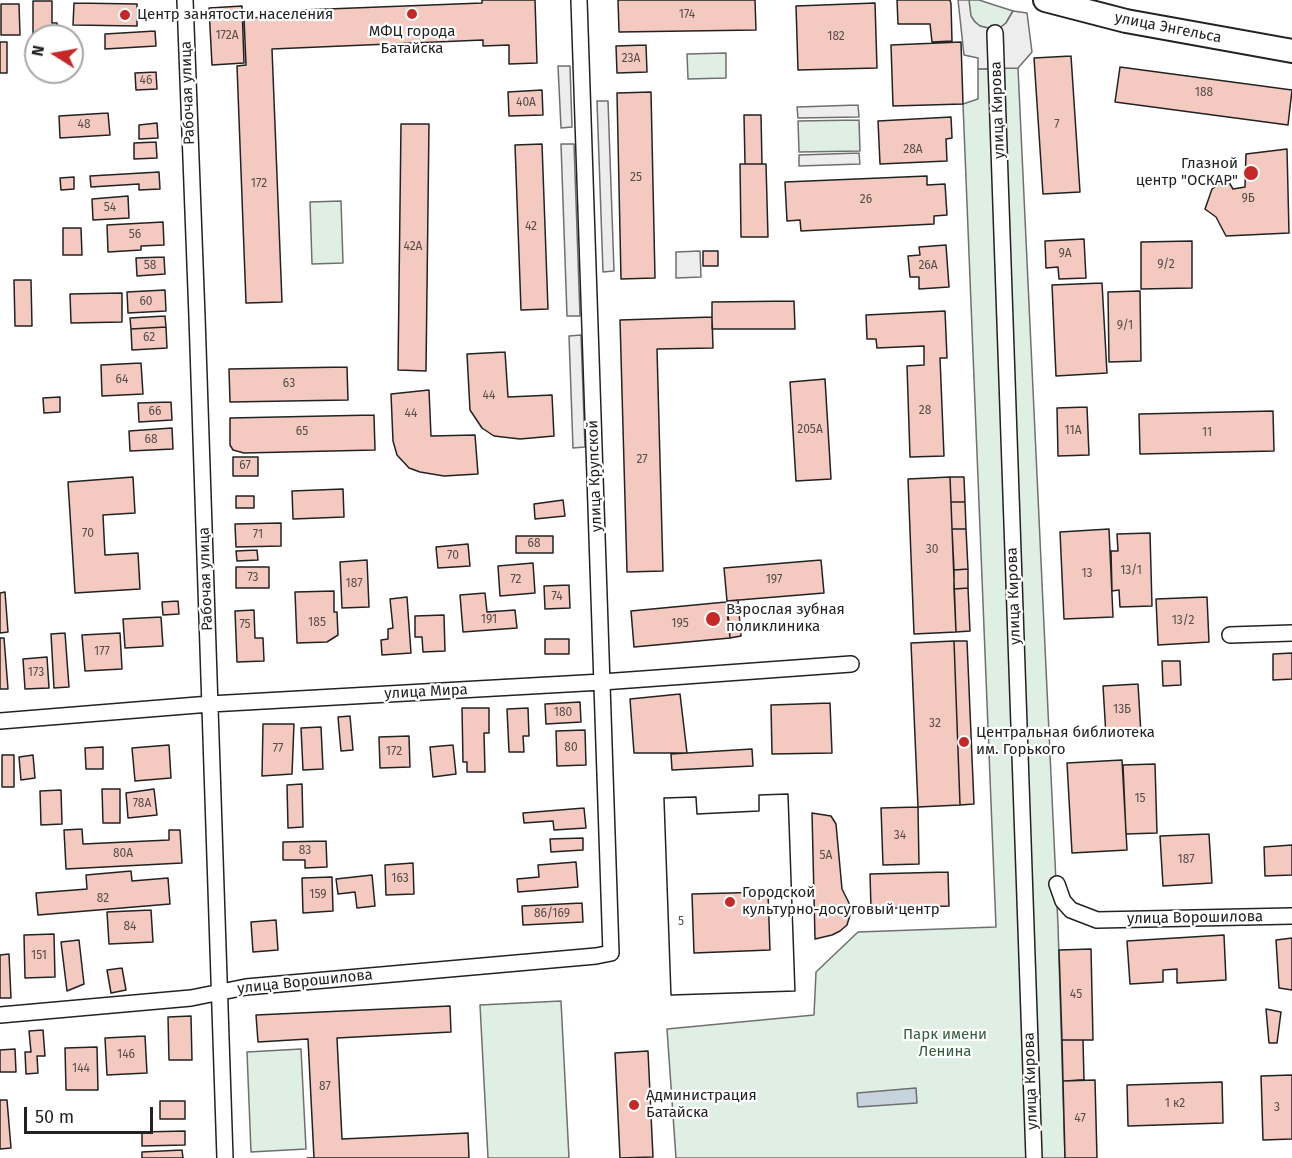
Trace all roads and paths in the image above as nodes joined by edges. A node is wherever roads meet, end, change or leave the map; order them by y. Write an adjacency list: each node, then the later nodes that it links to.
1 (184, 0): 10 (street, Рабочая улица)
2 (579, 0): 9 (street, улица Крупской)
3 (1045, 0): 5 (main road, улица Энгельса)
4 (995, 33): 18 (street, улица Кирова)
5 (1292, 51)
6 (1292, 633): 7 (street)
7 (1230, 636)
8 (851, 663): 9 (street, улица Мира)
9 (602, 682): 10 (street, улица Мира); 14 (street, улица Крупской)
10 (210, 704): 11 (street, улица Мира); 15 (street, Рабочая улица)
11 (0, 721)
12 (1057, 884): 13 (street, улица Ворошилова)
13 (1292, 916)
14 (611, 953): 15 (street, улица Ворошилова)
15 (220, 992): 16 (street, улица Ворошилова); 17 (street, Рабочая улица)
16 (0, 1015)
17 (225, 1158)
18 (1034, 1158)

